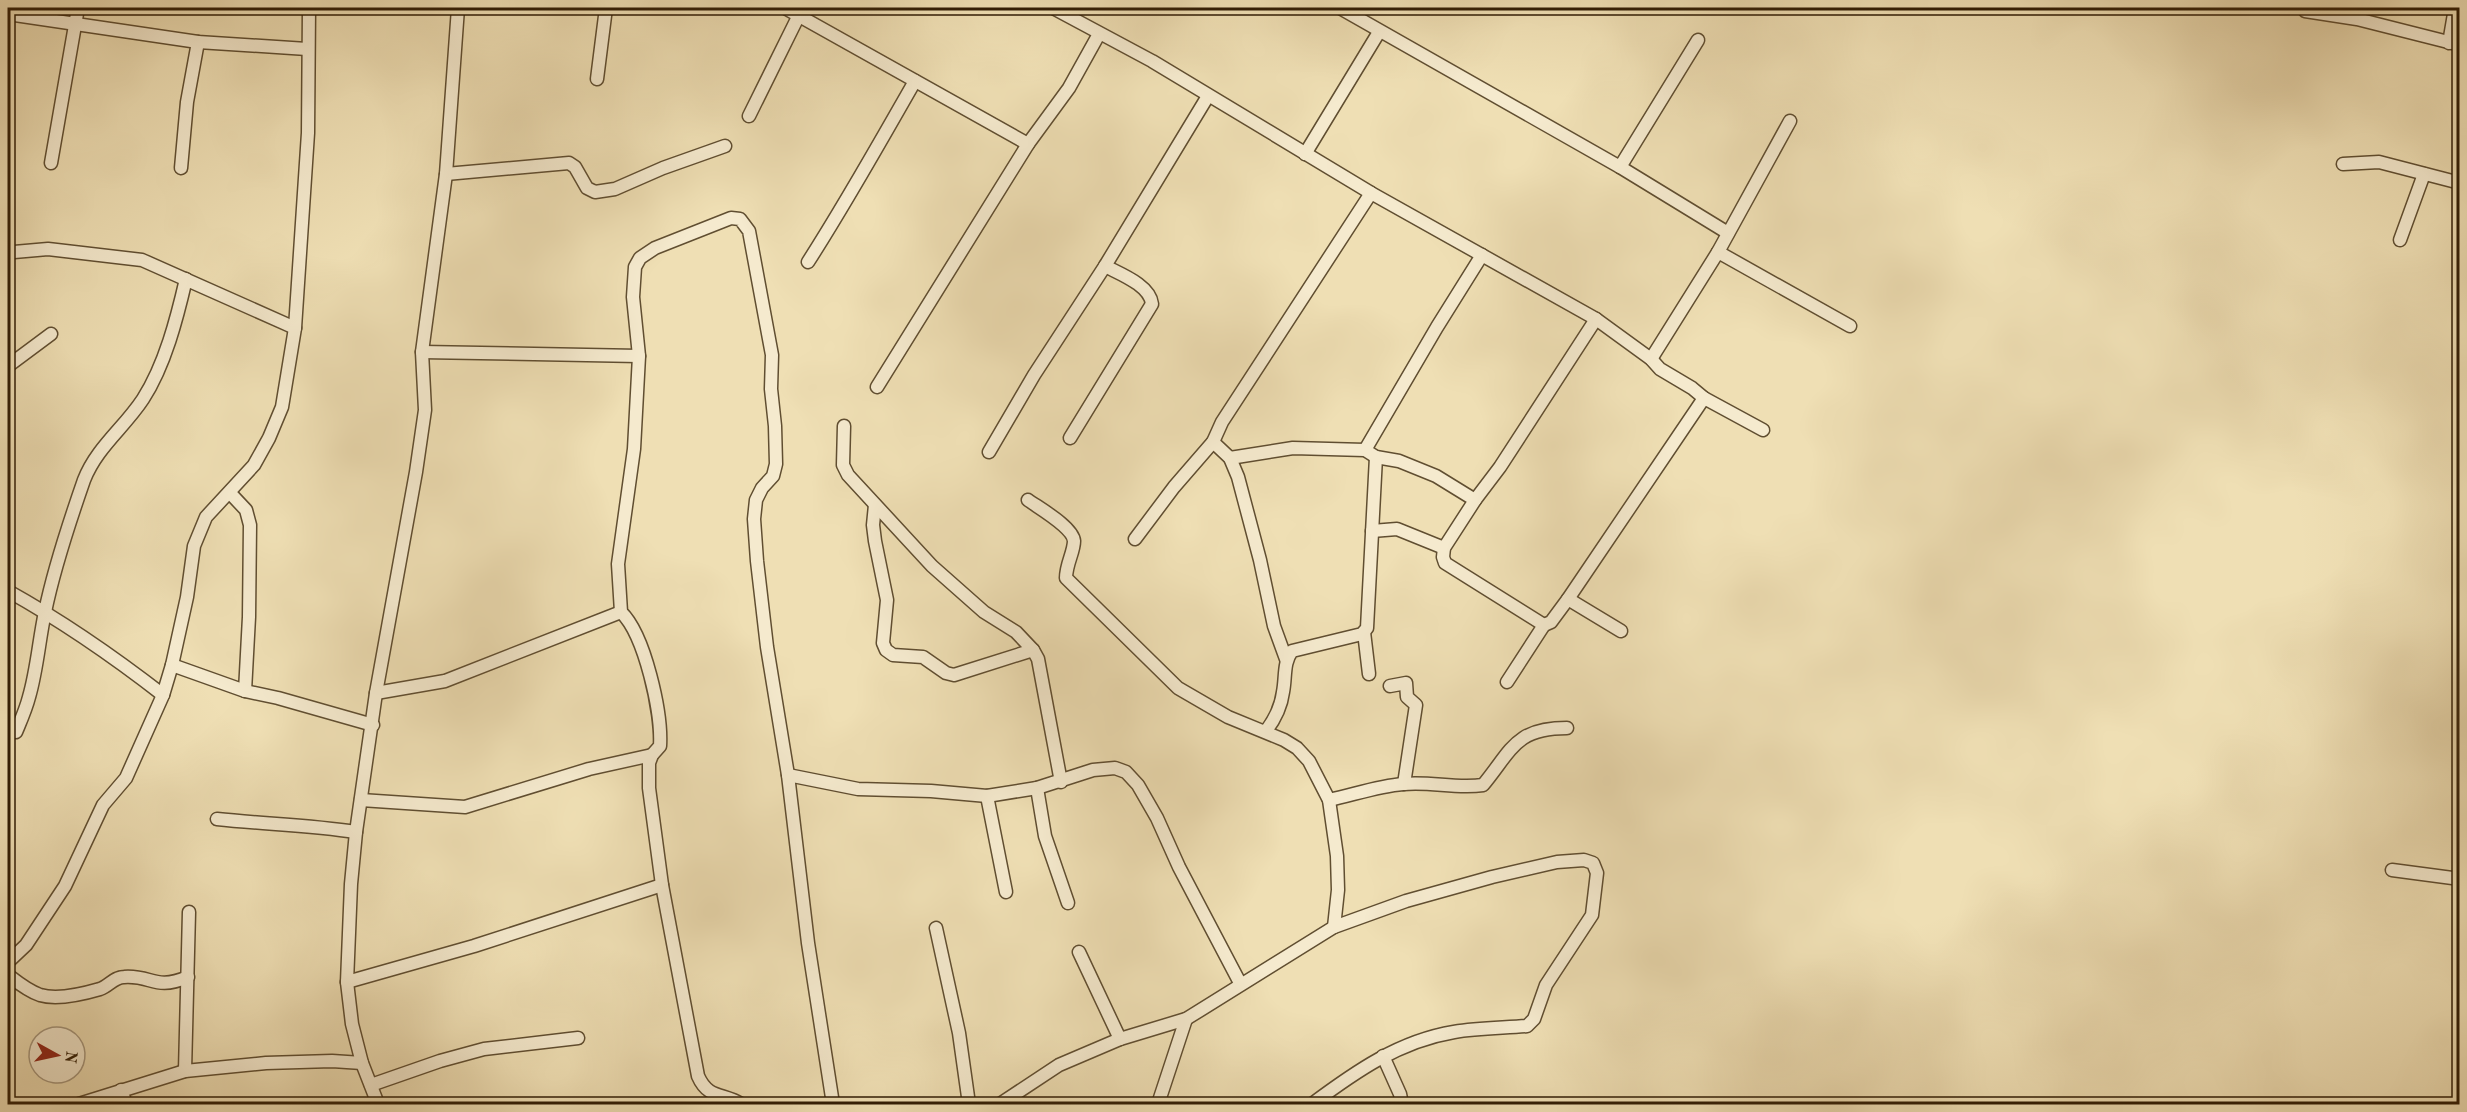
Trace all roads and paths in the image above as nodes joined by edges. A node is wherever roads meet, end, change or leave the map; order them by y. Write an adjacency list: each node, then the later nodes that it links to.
1 (78, 8): 12 (street)
2 (309, 8): 18 (street)
3 (458, 8): 31 (street)
4 (606, 8): 19 (street)
5 (785, 8): 11 (street)
6 (1053, 8): 14 (street)
7 (1340, 8): 13 (street)
8 (2455, 8): 17 (street)
9 (2305, 11): 17 (street)
10 (8, 14): 12 (street)
11 (799, 15): 20 (street); 22 (street)
12 (75, 24): 16 (street); 27 (street)
13 (1379, 32): 26 (street); 29 (street)
14 (1099, 34): 21 (street); 24 (street)
15 (1698, 40): 29 (street)
16 (198, 42): 18 (street); 30 (street)
17 (2454, 44)
18 (307, 49): 45 (street)
19 (597, 79)
20 (915, 81): 24 (street); 40 (street)
21 (1208, 96): 26 (street); 41 (street)
22 (749, 116)
23 (1790, 121): 35 (street)
24 (1028, 144): 51 (street)
25 (725, 146): 31 (street)
26 (1305, 153): 34 (street)
27 (51, 163)
28 (2343, 164): 32 (street)
29 (1620, 167): 35 (street)
30 (181, 168)
31 (446, 174): 47 (street)
32 (2424, 174): 33 (street); 36 (street)
33 (2460, 183)
34 (1371, 193): 39 (street); 56 (street)
35 (1728, 233): 38 (street)
36 (2400, 240)
37 (14, 252): 42 (street)
38 (1718, 252): 44 (street); 49 (street)
39 (1482, 255): 43 (street); 57 (street)
40 (808, 262)
41 (1105, 266): 55 (street); 58 (street)
42 (186, 279): 45 (street); 70 (street)
43 (1596, 319): 49 (street); 63 (street)
44 (1850, 326)
45 (295, 328): 61 (street)
46 (51, 334): 50 (street)
47 (422, 352): 48 (street); 82 (street)
48 (639, 356): 71 (street); 89 (street)
49 (1651, 359): 52 (street)
50 (8, 366)
51 (877, 387)
52 (1704, 398): 54 (street); 69 (street)
53 (843, 426): 64 (street)
54 (1763, 430)
55 (1070, 438)
56 (1213, 442): 59 (street); 66 (street)
57 (1365, 450): 59 (street); 60 (street)
58 (989, 452)
59 (1230, 458): 76 (street)
60 (1376, 458): 63 (street); 65 (street)
61 (230, 493): 77 (street); 81 (street)
62 (1028, 500): 86 (street)
63 (1475, 500): 67 (street)
64 (875, 505): 75 (street); 75 (street)
65 (1372, 531): 67 (street); 74 (street)
66 (1135, 540)
67 (1444, 548): 72 (street)
68 (8, 591): 70 (street)
69 (1568, 599): 72 (street); 73 (street)
70 (45, 611): 83 (street); 87 (street)
71 (621, 612): 82 (street); 88 (street)
72 (1544, 625): 79 (street)
73 (1621, 631)
74 (1364, 632): 76 (street); 78 (street)
75 (1033, 650): 90 (street)
76 (1286, 659): 86 (street)
77 (172, 665): 81 (street); 83 (street)
78 (1368, 674)
79 (1506, 682)
80 (1390, 686): 91 (street)
81 (245, 692): 84 (street)
82 (376, 693): 84 (street)
83 (163, 695): 107 (street)
84 (373, 725): 94 (street)
85 (1567, 728): 91 (street)
86 (1266, 731): 95 (street)
87 (16, 732)
88 (652, 755): 94 (street); 100 (street)
89 (788, 775): 93 (street); 124 (street)
90 (1061, 782): 92 (street); 111 (street)
91 (1404, 784): 95 (street)
92 (1037, 788): 93 (street); 102 (street)
93 (987, 796): 101 (street)
94 (361, 800): 97 (street)
95 (1329, 800): 104 (street)
96 (217, 819): 97 (street)
97 (356, 832): 110 (street)
98 (2392, 870): 99 (street)
99 (2460, 879)
100 (662, 885): 110 (street); 123 (street)
101 (1006, 892)
102 (1068, 903)
103 (189, 912): 109 (street)
104 (1334, 927): 111 (street); 115 (street)
105 (936, 928): 125 (street)
106 (1079, 952): 114 (street)
107 (8, 962)
108 (8, 975): 109 (street)
109 (188, 976): 117 (street)
110 (347, 982): 116 (street)
111 (1240, 983): 112 (street)
112 (1186, 1019): 114 (street); 127 (street)
113 (578, 1038): 118 (street)
114 (1120, 1039): 126 (street)
115 (1383, 1056): 128 (street); 129 (street)
116 (362, 1063): 117 (street); 118 (street)
117 (185, 1071): 119 (street)
118 (371, 1085): 122 (street)
119 (121, 1090): 120 (street); 121 (street)
120 (79, 1104)
121 (126, 1104)
122 (378, 1104)
123 (741, 1104)
124 (833, 1104)
125 (969, 1104)
126 (1000, 1104)
127 (1158, 1104)
128 (1312, 1104)
129 (1402, 1104)

